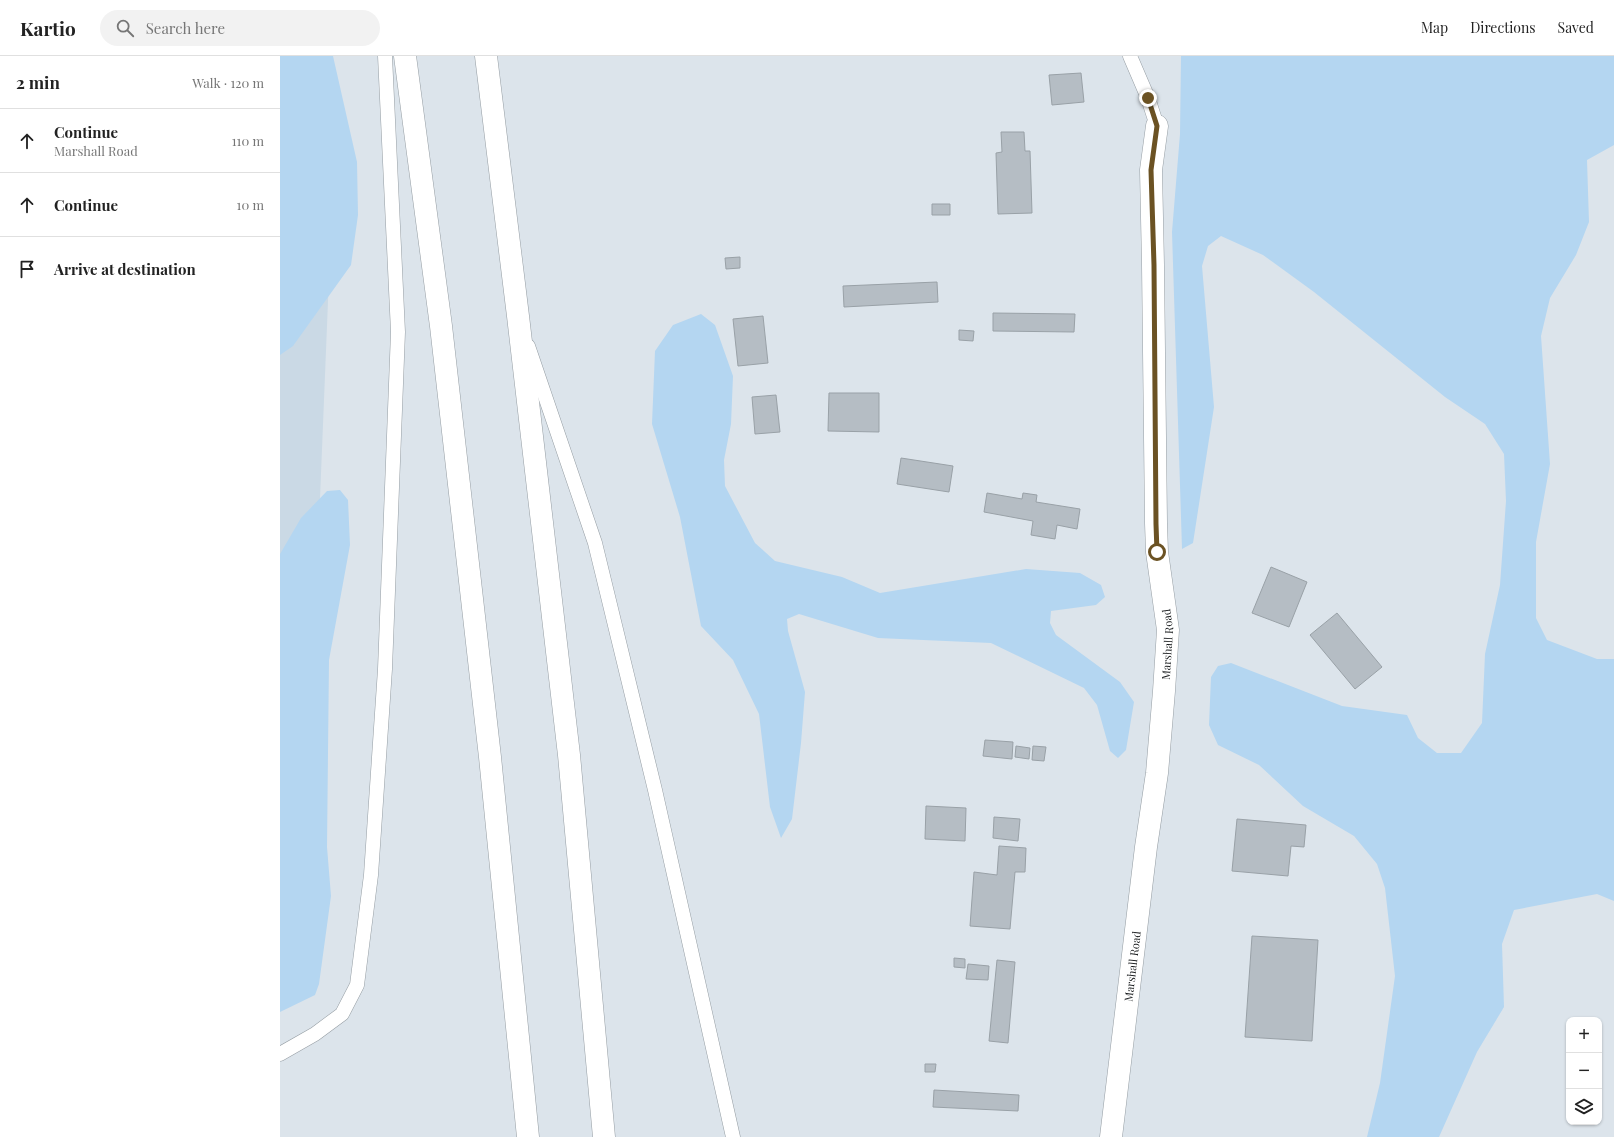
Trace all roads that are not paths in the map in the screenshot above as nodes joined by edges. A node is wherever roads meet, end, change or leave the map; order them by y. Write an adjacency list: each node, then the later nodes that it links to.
1 (385, 56): 7 (lane)
2 (405, 56): 8 (main road)
3 (486, 56): 6 (main road)
4 (1130, 56): 5 (lane)
5 (1157, 126): 11 (main road, Marshall Road)
6 (518, 316): 9 (main road); 10 (lane)
7 (280, 1054)
8 (528, 1137)
9 (604, 1137)
10 (733, 1137)
11 (1112, 1137)

